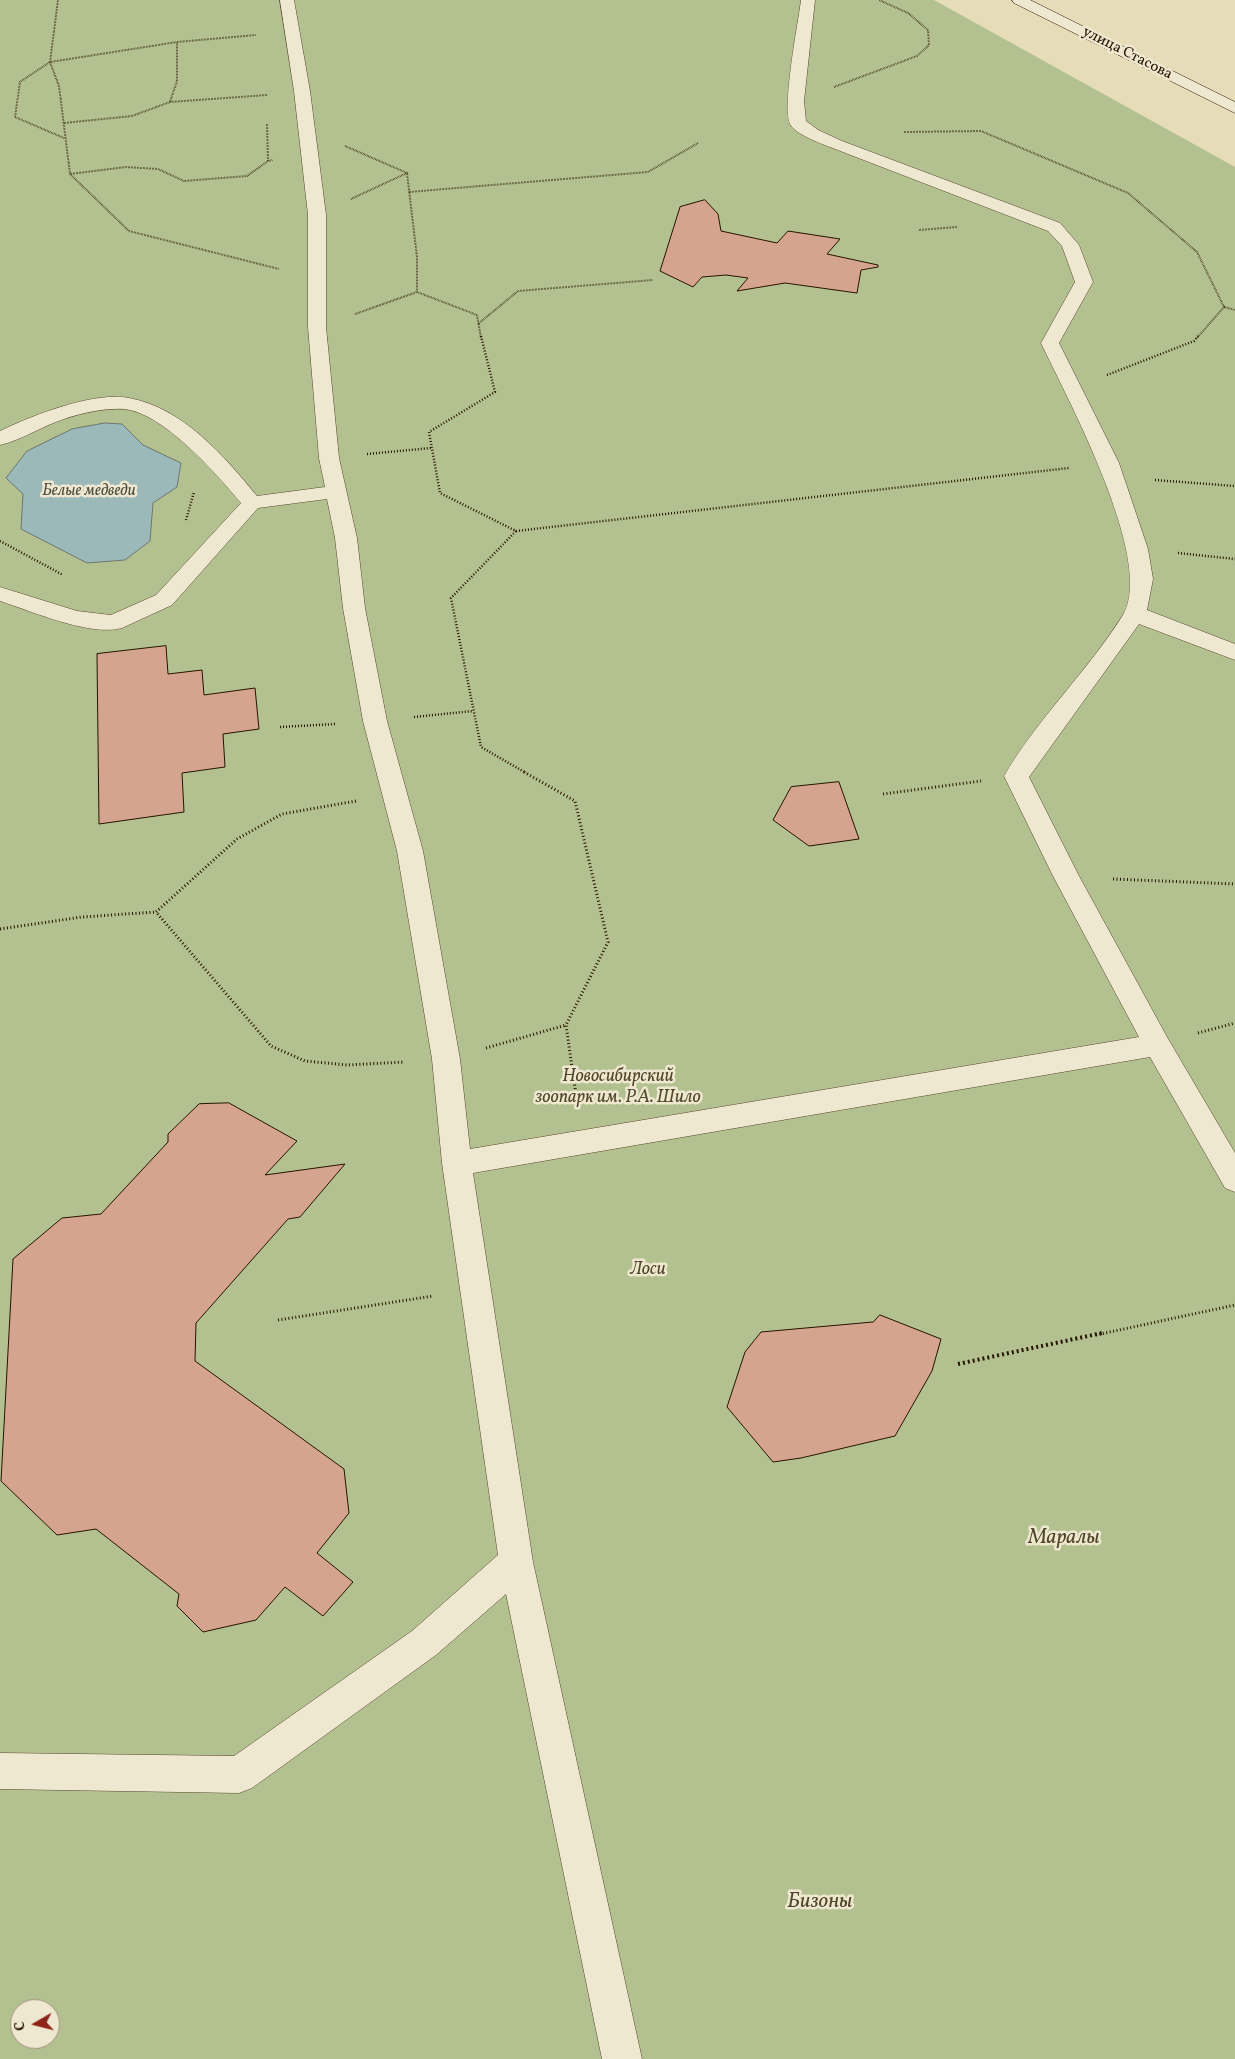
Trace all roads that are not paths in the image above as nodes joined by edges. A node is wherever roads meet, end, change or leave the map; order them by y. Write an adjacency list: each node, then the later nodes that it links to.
1 (287, 0): 6 (street)
2 (808, 0): 9 (street)
3 (1019, 0): 4 (street, улица Стасова)
4 (1235, 108)
5 (0, 439): 7 (street)
6 (336, 492): 7 (street); 12 (street)
7 (252, 503): 8 (street)
8 (0, 594)
9 (1135, 614): 10 (street); 11 (street)
10 (1235, 652)
11 (1157, 1045): 12 (street); 13 (street)
12 (458, 1163): 14 (street)
13 (1235, 1179)
14 (516, 1562): 15 (street); 16 (street)
15 (0, 1771)
16 (622, 2059)

